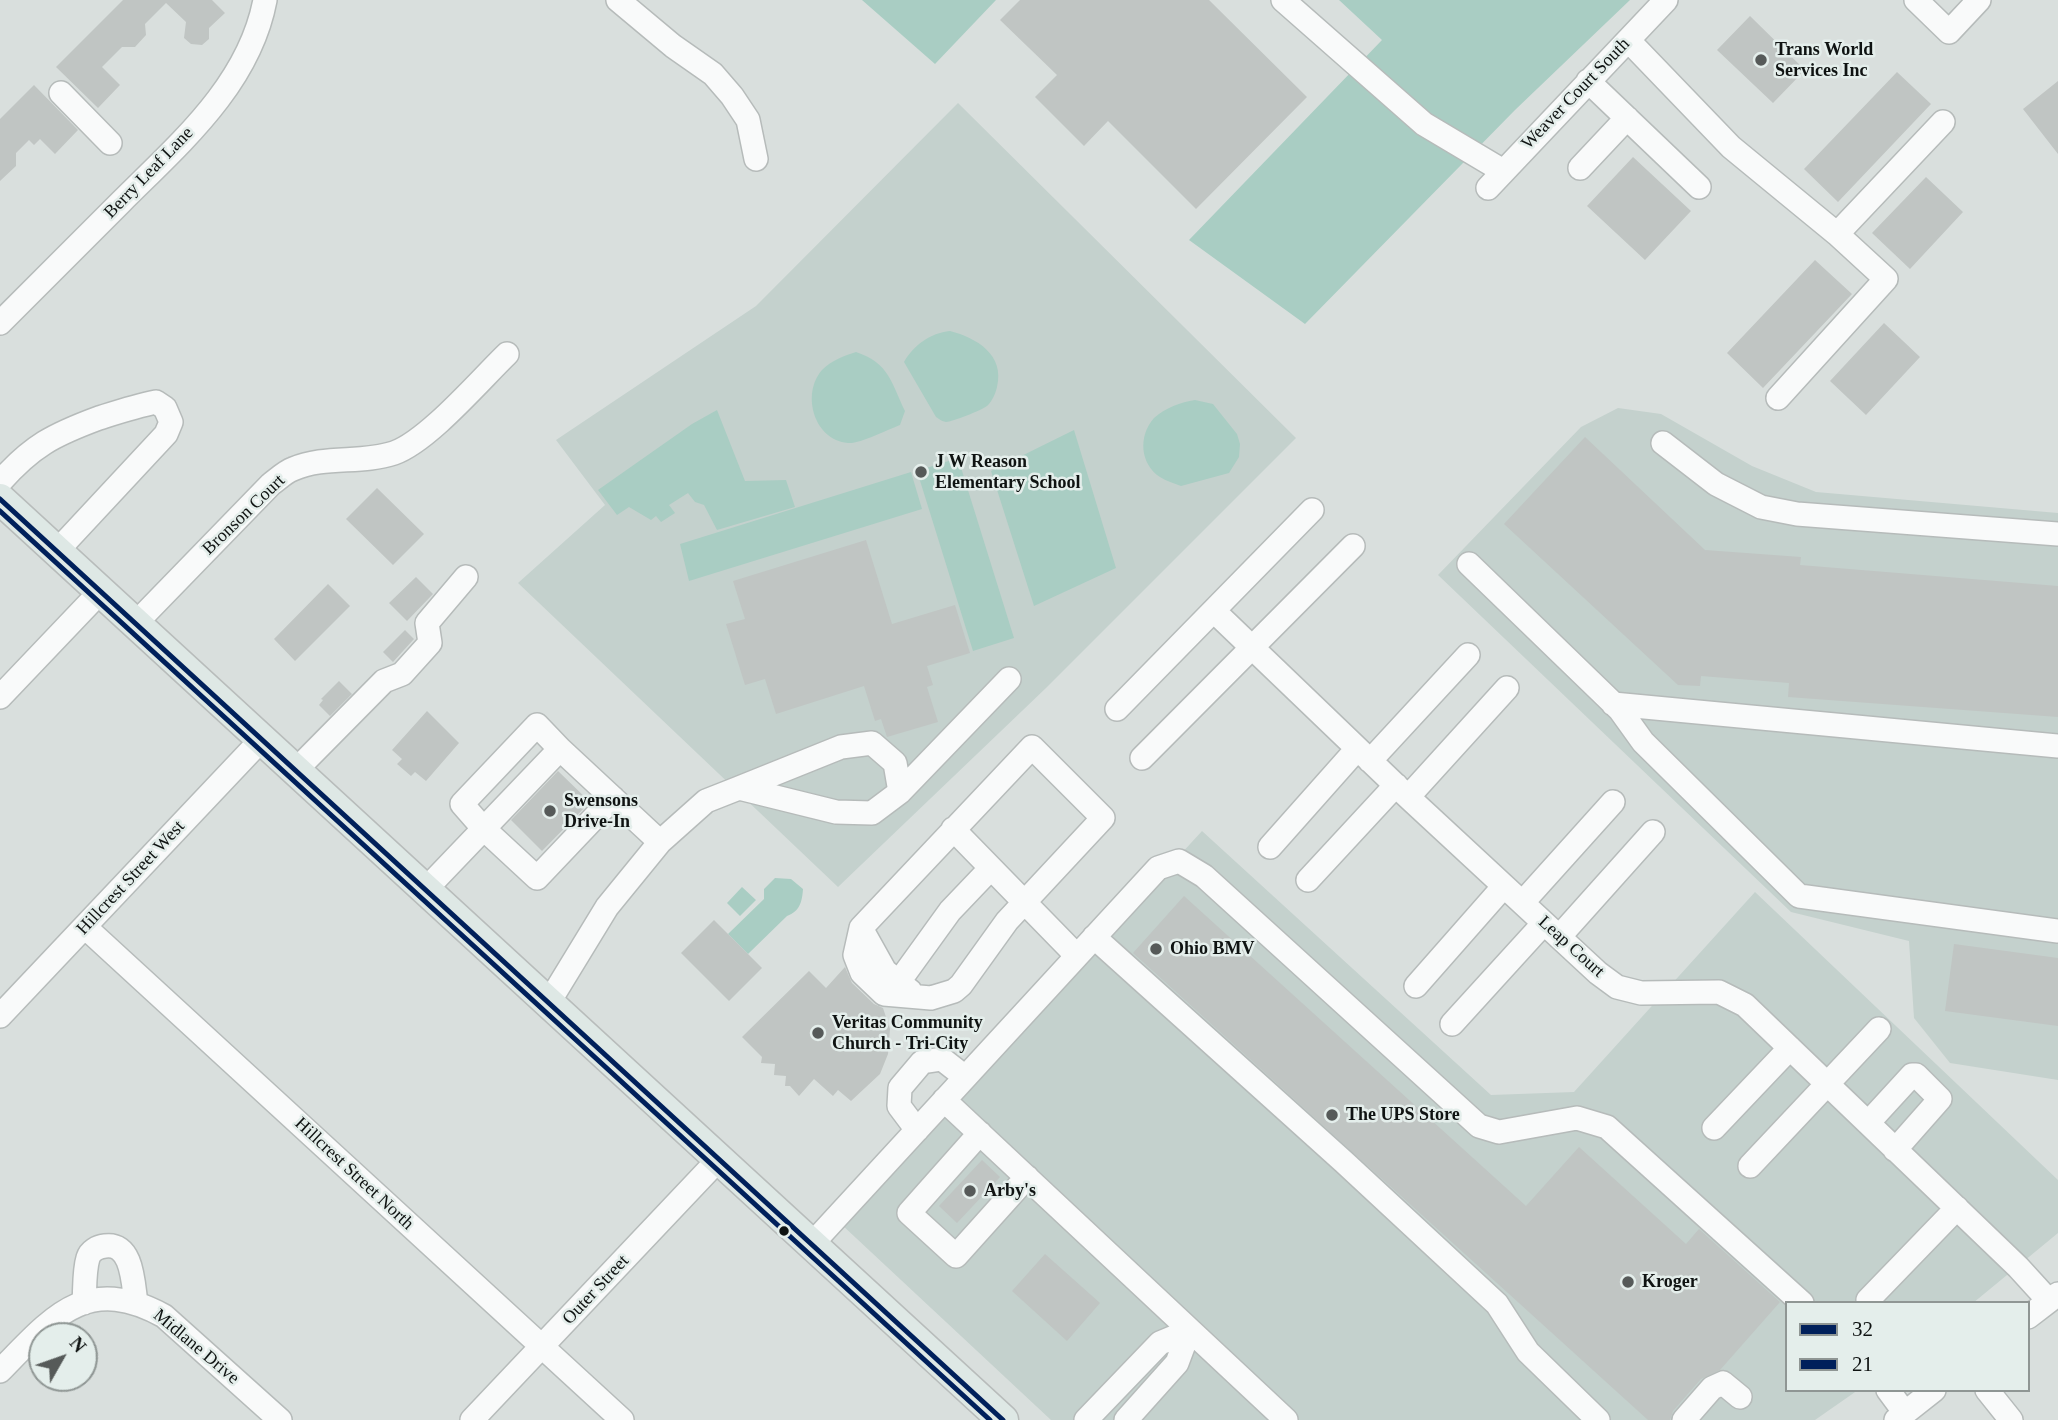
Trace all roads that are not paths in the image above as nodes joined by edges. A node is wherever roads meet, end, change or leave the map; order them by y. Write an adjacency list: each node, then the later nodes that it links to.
1 (265, 0): 19 (street, Berry Leaf Lane)
2 (618, 0): 13 (street)
3 (1283, 0): 15 (street)
4 (1666, 0): 7 (street, Weaver Court South)
5 (1916, 0): 6 (street)
6 (1979, 0)
7 (1628, 40): 8 (street, Weaver Court South); 18 (street)
8 (1588, 81): 10 (street); 15 (street, Weaver Court South)
9 (61, 93): 12 (street)
10 (1627, 118): 14 (street); 16 (street)
11 (1943, 122): 18 (street)
12 (110, 143)
13 (756, 159)
14 (1580, 168)
15 (1503, 171): 17 (street, Weaver Court South)
16 (1699, 187)
17 (1488, 188)
18 (1837, 234): 21 (street)
19 (0, 323)
20 (507, 354): 33 (street, Bronson Court)
21 (1778, 398)
22 (1662, 443): 26 (street)
23 (0, 482): 28 (street)
24 (0, 499): 28 (main road)
25 (1312, 510): 32 (street)
26 (2058, 534)
27 (1353, 547): 34 (street)
28 (57, 551): 31 (main road)
29 (1469, 564): 39 (street)
30 (466, 577): 46 (street)
31 (100, 591): 33 (main road); 38 (street)
32 (1214, 611): 34 (street, Leap Court); 40 (street)
33 (136, 623): 41 (main road)
34 (1252, 649): 44 (street, Leap Court); 45 (street)
35 (1468, 655): 44 (street)
36 (1009, 679): 49 (street)
37 (1507, 688): 48 (street)
38 (0, 697)
39 (1613, 704): 42 (street); 66 (street)
40 (1117, 709)
41 (262, 739): 46 (main road); 63 (street, Hillcrest Street West)
42 (2058, 746)
43 (560, 748): 50 (street); 52 (street); 52 (street)
44 (1363, 755): 48 (street, Leap Court); 56 (street)
45 (1142, 758)
46 (296, 769): 60 (main road)
47 (739, 788): 49 (street); 49 (street); 55 (street)
48 (1401, 791): 58 (street); 59 (street, Leap Court)
49 (900, 792)
50 (613, 798): 52 (street); 55 (street)
51 (1613, 802): 62 (street)
52 (483, 828): 60 (street)
53 (953, 829): 57 (street); 61 (street); 64 (street)
54 (1653, 832): 65 (street)
55 (660, 842): 72 (street)
56 (1270, 847)
57 (991, 867): 61 (street); 69 (street)
58 (1308, 880)
59 (1504, 886): 62 (street, Leap Court); 70 (street)
60 (426, 889): 72 (main road)
61 (1025, 902): 68 (street); 71 (street)
62 (1523, 902): 65 (street, Leap Court)
63 (85, 927): 73 (street, Hillcrest Street West); 97 (street, Hillcrest Street North)
64 (861, 928): 69 (street); 71 (street)
65 (1551, 930): 74 (street); 76 (street, Leap Court)
66 (2058, 931)
67 (1094, 937): 68 (street); 92 (street); 111 (street)
68 (1077, 956): 77 (street)
69 (898, 983): 71 (street)
70 (1416, 986)
71 (922, 998)
72 (549, 1002): 85 (main road)
73 (0, 1016)
74 (1452, 1024)
75 (1879, 1029): 78 (street)
76 (1790, 1048): 78 (street, Leap Court); 81 (street)
77 (965, 1077): 79 (street); 82 (street)
78 (1827, 1084): 80 (street, Leap Court); 86 (street)
79 (944, 1100): 82 (street); 83 (street)
80 (1868, 1123): 84 (street, Leap Court); 84 (street)
81 (1714, 1128)
82 (916, 1130): 89 (street)
83 (980, 1133): 87 (street); 87 (street)
84 (1895, 1150): 88 (street, Leap Court)
85 (719, 1159): 89 (main road); 97 (street, Outer Street)
86 (1750, 1166)
87 (1027, 1177): 96 (street)
88 (1957, 1208): 90 (street, Leap Court); 91 (street)
89 (811, 1245): 107 (main road)
90 (2054, 1297): 95 (street)
91 (1868, 1300)
92 (1800, 1301)
93 (84, 1303): 94 (street, Midlane Drive); 94 (street); 98 (street, Midlane Drive)
94 (136, 1303): 104 (street, Midlane Drive)
95 (2030, 1315)
96 (1189, 1331): 108 (street); 109 (street); 110 (street)
97 (542, 1346): 105 (street, Outer Street); 106 (street, Hillcrest Street North)
98 (0, 1371)
99 (1889, 1392): 103 (street)
100 (1932, 1392): 103 (street)
101 (1989, 1392): 113 (street)
102 (1740, 1397): 112 (street)
103 (1901, 1417)
104 (280, 1420)
105 (472, 1420)
106 (622, 1420)
107 (1003, 1420)
108 (1086, 1420)
109 (1126, 1420)
110 (1286, 1420)
111 (1598, 1420)
112 (1684, 1420)
113 (2011, 1420)

